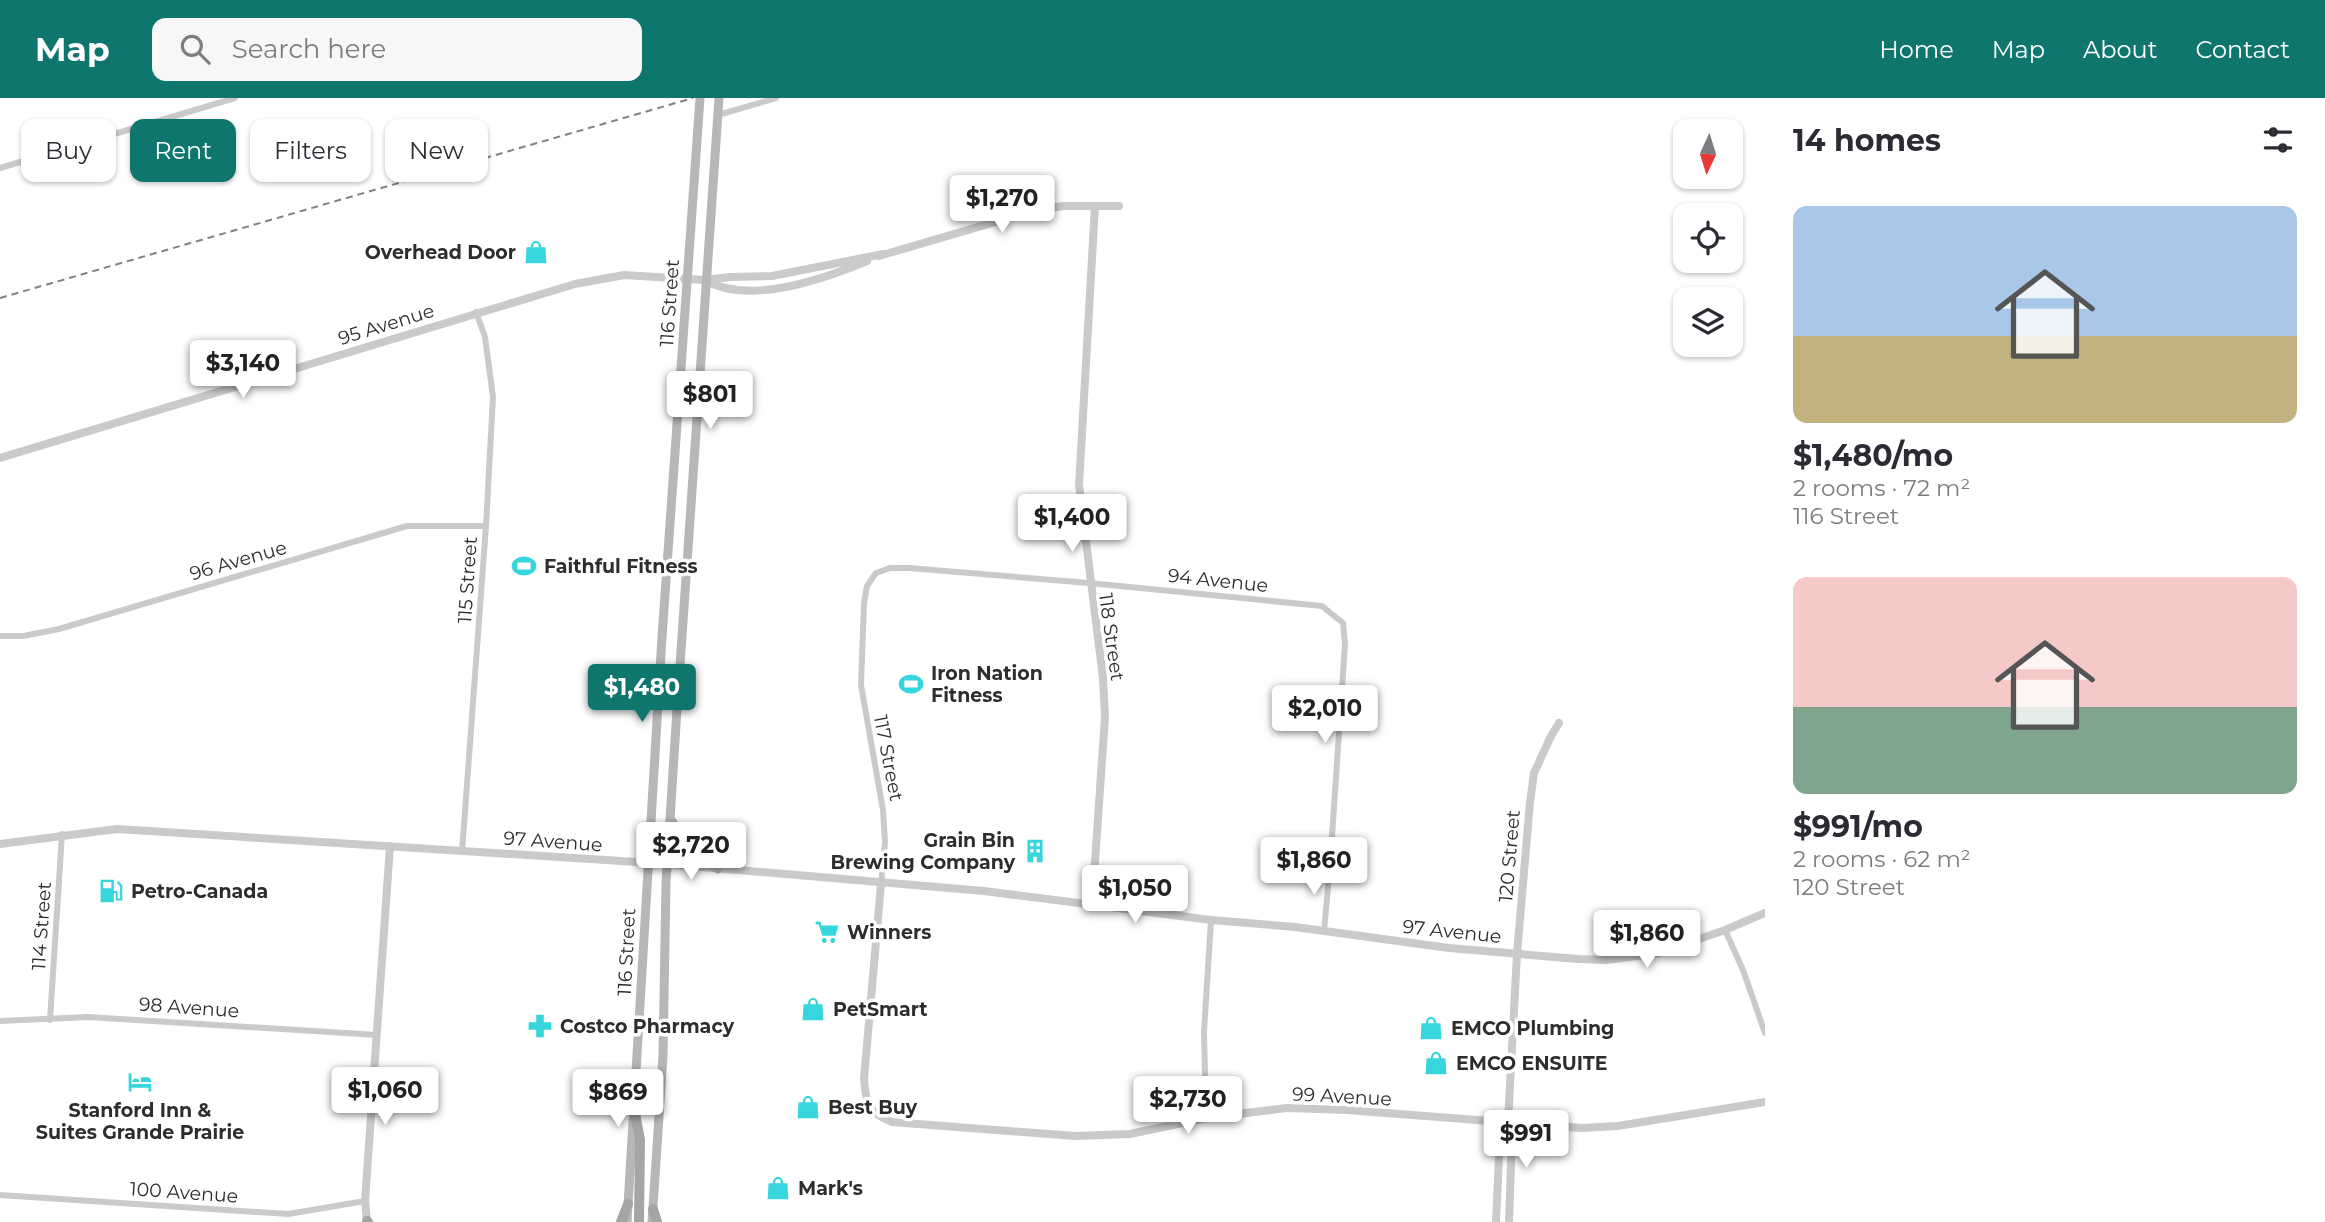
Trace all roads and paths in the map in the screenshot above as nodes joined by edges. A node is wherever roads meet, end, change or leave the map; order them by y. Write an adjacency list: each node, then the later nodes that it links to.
1 (235, 98): 6 (street)
2 (700, 98): 9 (main road, 116 Street)
3 (719, 98): 5 (main road, 116 Street)
4 (776, 98): 5 (street)
5 (718, 115): 10 (main road, 116 Street)
6 (0, 168)
7 (1096, 206): 8 (street, 95 Avenue); 10 (street, 95 Avenue); 15 (street, 118 Street)
8 (1119, 206)
9 (689, 280): 10 (street, 95 Avenue); 11 (street, 95 Avenue); 23 (main road, 116 Street)
10 (705, 280): 18 (main road, 116 Street)
11 (476, 313): 12 (street, 95 Avenue); 13 (street, 115 Street)
12 (0, 458)
13 (486, 526): 16 (street, 96 Avenue); 22 (street, 115 Street)
14 (876, 573): 15 (street, 94 Avenue); 26 (street, 117 Street)
15 (1089, 583): 27 (street, 118 Street); 30 (street, 94 Avenue)
16 (0, 636)
17 (1559, 723): 32 (street, 120 Street)
18 (671, 817): 24 (main road, 116 Street); 25 (main road)
19 (62, 834): 20 (street, 97 Avenue); 21 (street, 97 Avenue); 33 (street, 114 Street)
20 (0, 844)
21 (390, 846): 22 (street, 97 Avenue); 36 (street)
22 (462, 852): 23 (street, 97 Avenue)
23 (648, 863): 24 (street, 97 Avenue); 38 (main road, 116 Street)
24 (668, 864): 25 (street, 97 Avenue); 45 (main road, 116 Street)
25 (718, 869): 26 (street, 97 Avenue)
26 (881, 884): 27 (street, 97 Avenue); 39 (street, 117 Street)
27 (1092, 905): 29 (street, 97 Avenue)
28 (1765, 914): 31 (street, 97 Avenue)
29 (1211, 920): 30 (street, 97 Avenue); 40 (street)
30 (1324, 930): 32 (street, 97 Avenue)
31 (1725, 930): 32 (street, 97 Avenue); 35 (street)
32 (1517, 954): 41 (street, 120 Street)
33 (50, 1020): 34 (street, 98 Avenue); 36 (street, 98 Avenue)
34 (0, 1021)
35 (1765, 1033)
36 (377, 1035): 43 (street)
37 (1765, 1102): 41 (street, 99 Avenue)
38 (634, 1108): 44 (main road, 116 Street); 49 (main road)
39 (877, 1116): 40 (street, 99 Avenue)
40 (1206, 1118): 41 (street, 99 Avenue)
41 (1508, 1123): 51 (street, 120 Street); 52 (street, 120 Street)
42 (0, 1195): 43 (street, 100 Avenue)
43 (365, 1201): 46 (street)
44 (628, 1204): 47 (main road); 48 (main road, 116 Street)
45 (653, 1209): 50 (main road)
46 (367, 1222)
47 (621, 1222)
48 (627, 1222)
49 (639, 1222)
50 (654, 1222)
51 (1496, 1222)
52 (1509, 1222)

